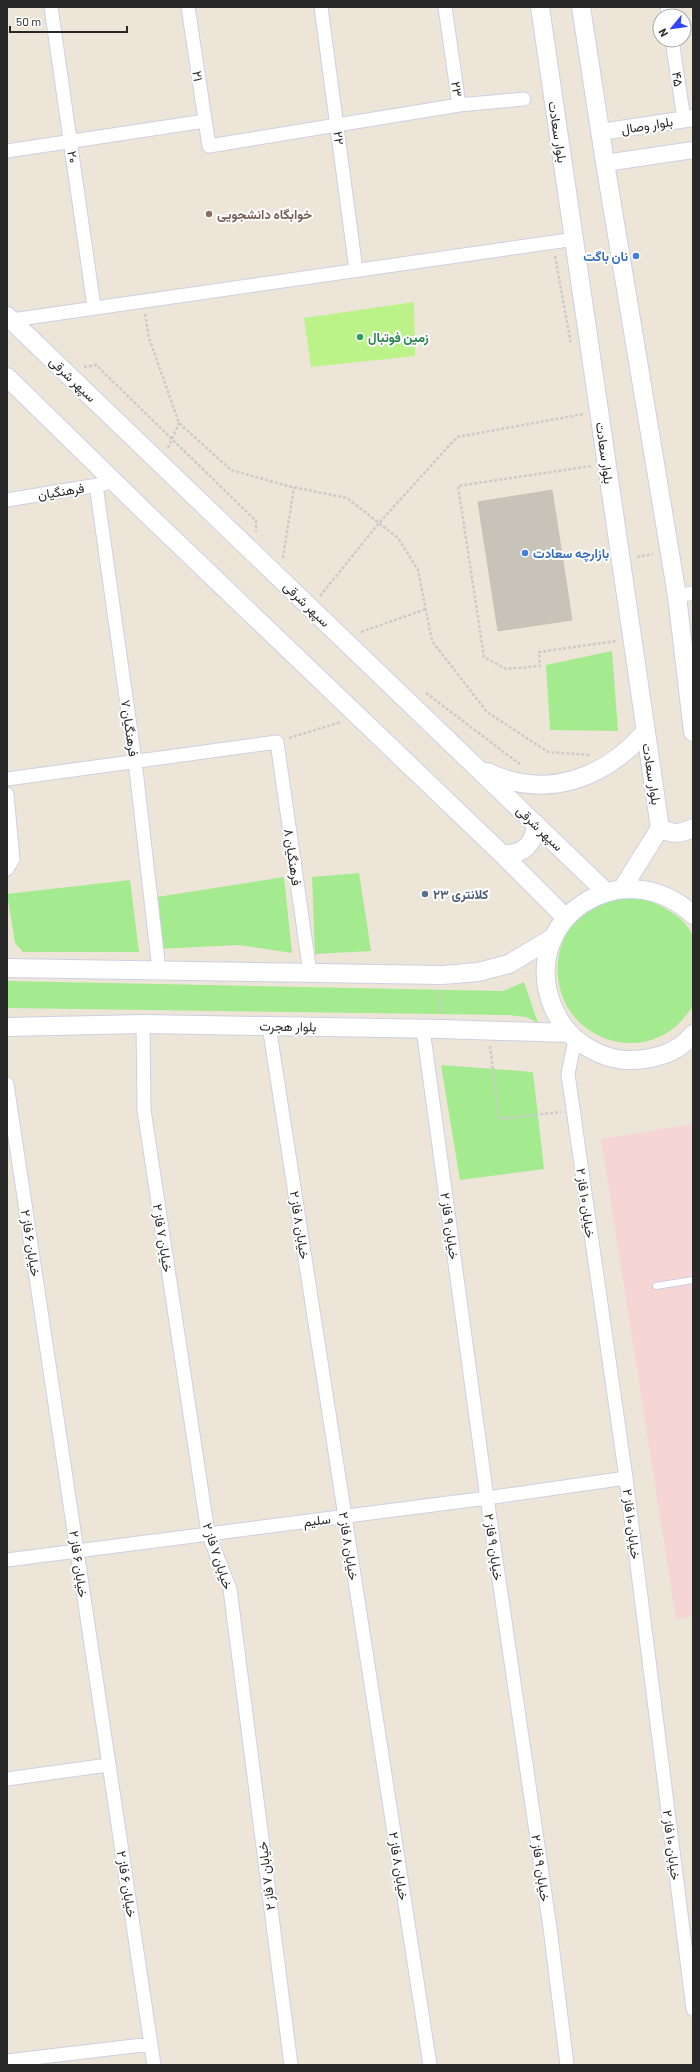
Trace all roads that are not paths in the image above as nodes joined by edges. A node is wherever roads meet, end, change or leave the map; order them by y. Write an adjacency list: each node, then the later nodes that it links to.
1 (51, 7): 14 (street, ۲۰)
2 (188, 7): 11 (street, ۲۱)
3 (321, 7): 12 (street, ۲۲)
4 (446, 7): 9 (street, ۲۳)
5 (540, 7): 18 (main road, بلوار سعادت)
6 (581, 7): 13 (main road)
7 (674, 48): 10 (street, ۴۵)
8 (524, 99): 9 (street, ۲۳)
9 (459, 105): 12 (street)
10 (689, 118): 13 (street, بلوار وصال)
11 (205, 121): 12 (street, ۲۱); 14 (street)
12 (337, 125): 19 (street, ۲۲)
13 (601, 132): 17 (main road)
14 (70, 141): 15 (street); 20 (street, ۲۰)
15 (7, 150)
16 (693, 150): 17 (street)
17 (605, 163): 26 (main road)
18 (574, 239): 19 (street); 27 (main road, بلوار سعادت)
19 (356, 270): 20 (street)
20 (94, 307): 21 (street)
21 (9, 318): 30 (main road, سپهر شرقی)
22 (7, 377): 23 (main road)
23 (115, 482): 24 (street, فرهنگیان); 36 (main road)
24 (96, 486): 25 (street, فرهنگیان); 29 (street, فرهنگیان ۷)
25 (7, 500)
26 (685, 595): 28 (main road)
27 (645, 732): 30 (main road); 34 (main road, بلوار سعادت)
28 (693, 732)
29 (135, 762): 31 (street); 43 (street, فرهنگیان ۷); 44 (street, فرهنگیان ۸)
30 (478, 768): 33 (main road, سپهر شرقی)
31 (7, 779)
32 (7, 794): 37 (street)
33 (536, 824): 36 (main road); 38 (main road, سپهر شرقی)
34 (660, 828): 35 (main road); 38 (main road)
35 (693, 828)
36 (502, 854): 40 (main road)
37 (7, 868)
38 (614, 890): 39 (main road); 40 (main road)
39 (693, 915)
40 (566, 918): 41 (main road)
41 (554, 937): 44 (main road); 49 (main road)
42 (7, 967): 43 (main road)
43 (159, 970): 44 (main road)
44 (310, 973)
45 (143, 1024): 46 (main road, بلوار هجرت); 47 (main road, بلوار هجرت); 57 (street, خیابان ۷ فاز ۲)
46 (269, 1026): 48 (main road, بلوار هجرت); 56 (street, خیابان ۸ فاز ۲)
47 (7, 1027)
48 (423, 1029): 49 (main road, بلوار هجرت); 55 (street, خیابان ۹ فاز ۲)
49 (572, 1036): 50 (main road); 54 (street, خیابان ۱۰ فاز ۲)
50 (692, 1038)
51 (7, 1084): 58 (street, خیابان ۶ فاز ۲)
52 (693, 1280): 53 (lane)
53 (656, 1286)
54 (626, 1478): 55 (street, سلیم); 62 (street, خیابان ۱۰ فاز ۲)
55 (487, 1498): 56 (street, سلیم); 69 (street, خیابان ۹ فاز ۲)
56 (345, 1516): 57 (street, سلیم); 68 (street, خیابان ۸ فاز ۲)
57 (208, 1533): 58 (street, سلیم); 67 (street, خیابان ۷ فاز ۲)
58 (77, 1551): 59 (street, سلیم); 60 (street, خیابان ۶ فاز ۲)
59 (7, 1560)
60 (108, 1765): 61 (street); 64 (street, خیابان ۶ فاز ۲)
61 (7, 1780)
62 (691, 1980): 63 (street, خیابان ۱۰ فاز ۲)
63 (693, 2010)
64 (151, 2044): 65 (street); 66 (street, خیابان ۶ فاز ۲)
65 (7, 2061)
66 (154, 2065)
67 (290, 2065)
68 (430, 2065)
69 (567, 2065)

